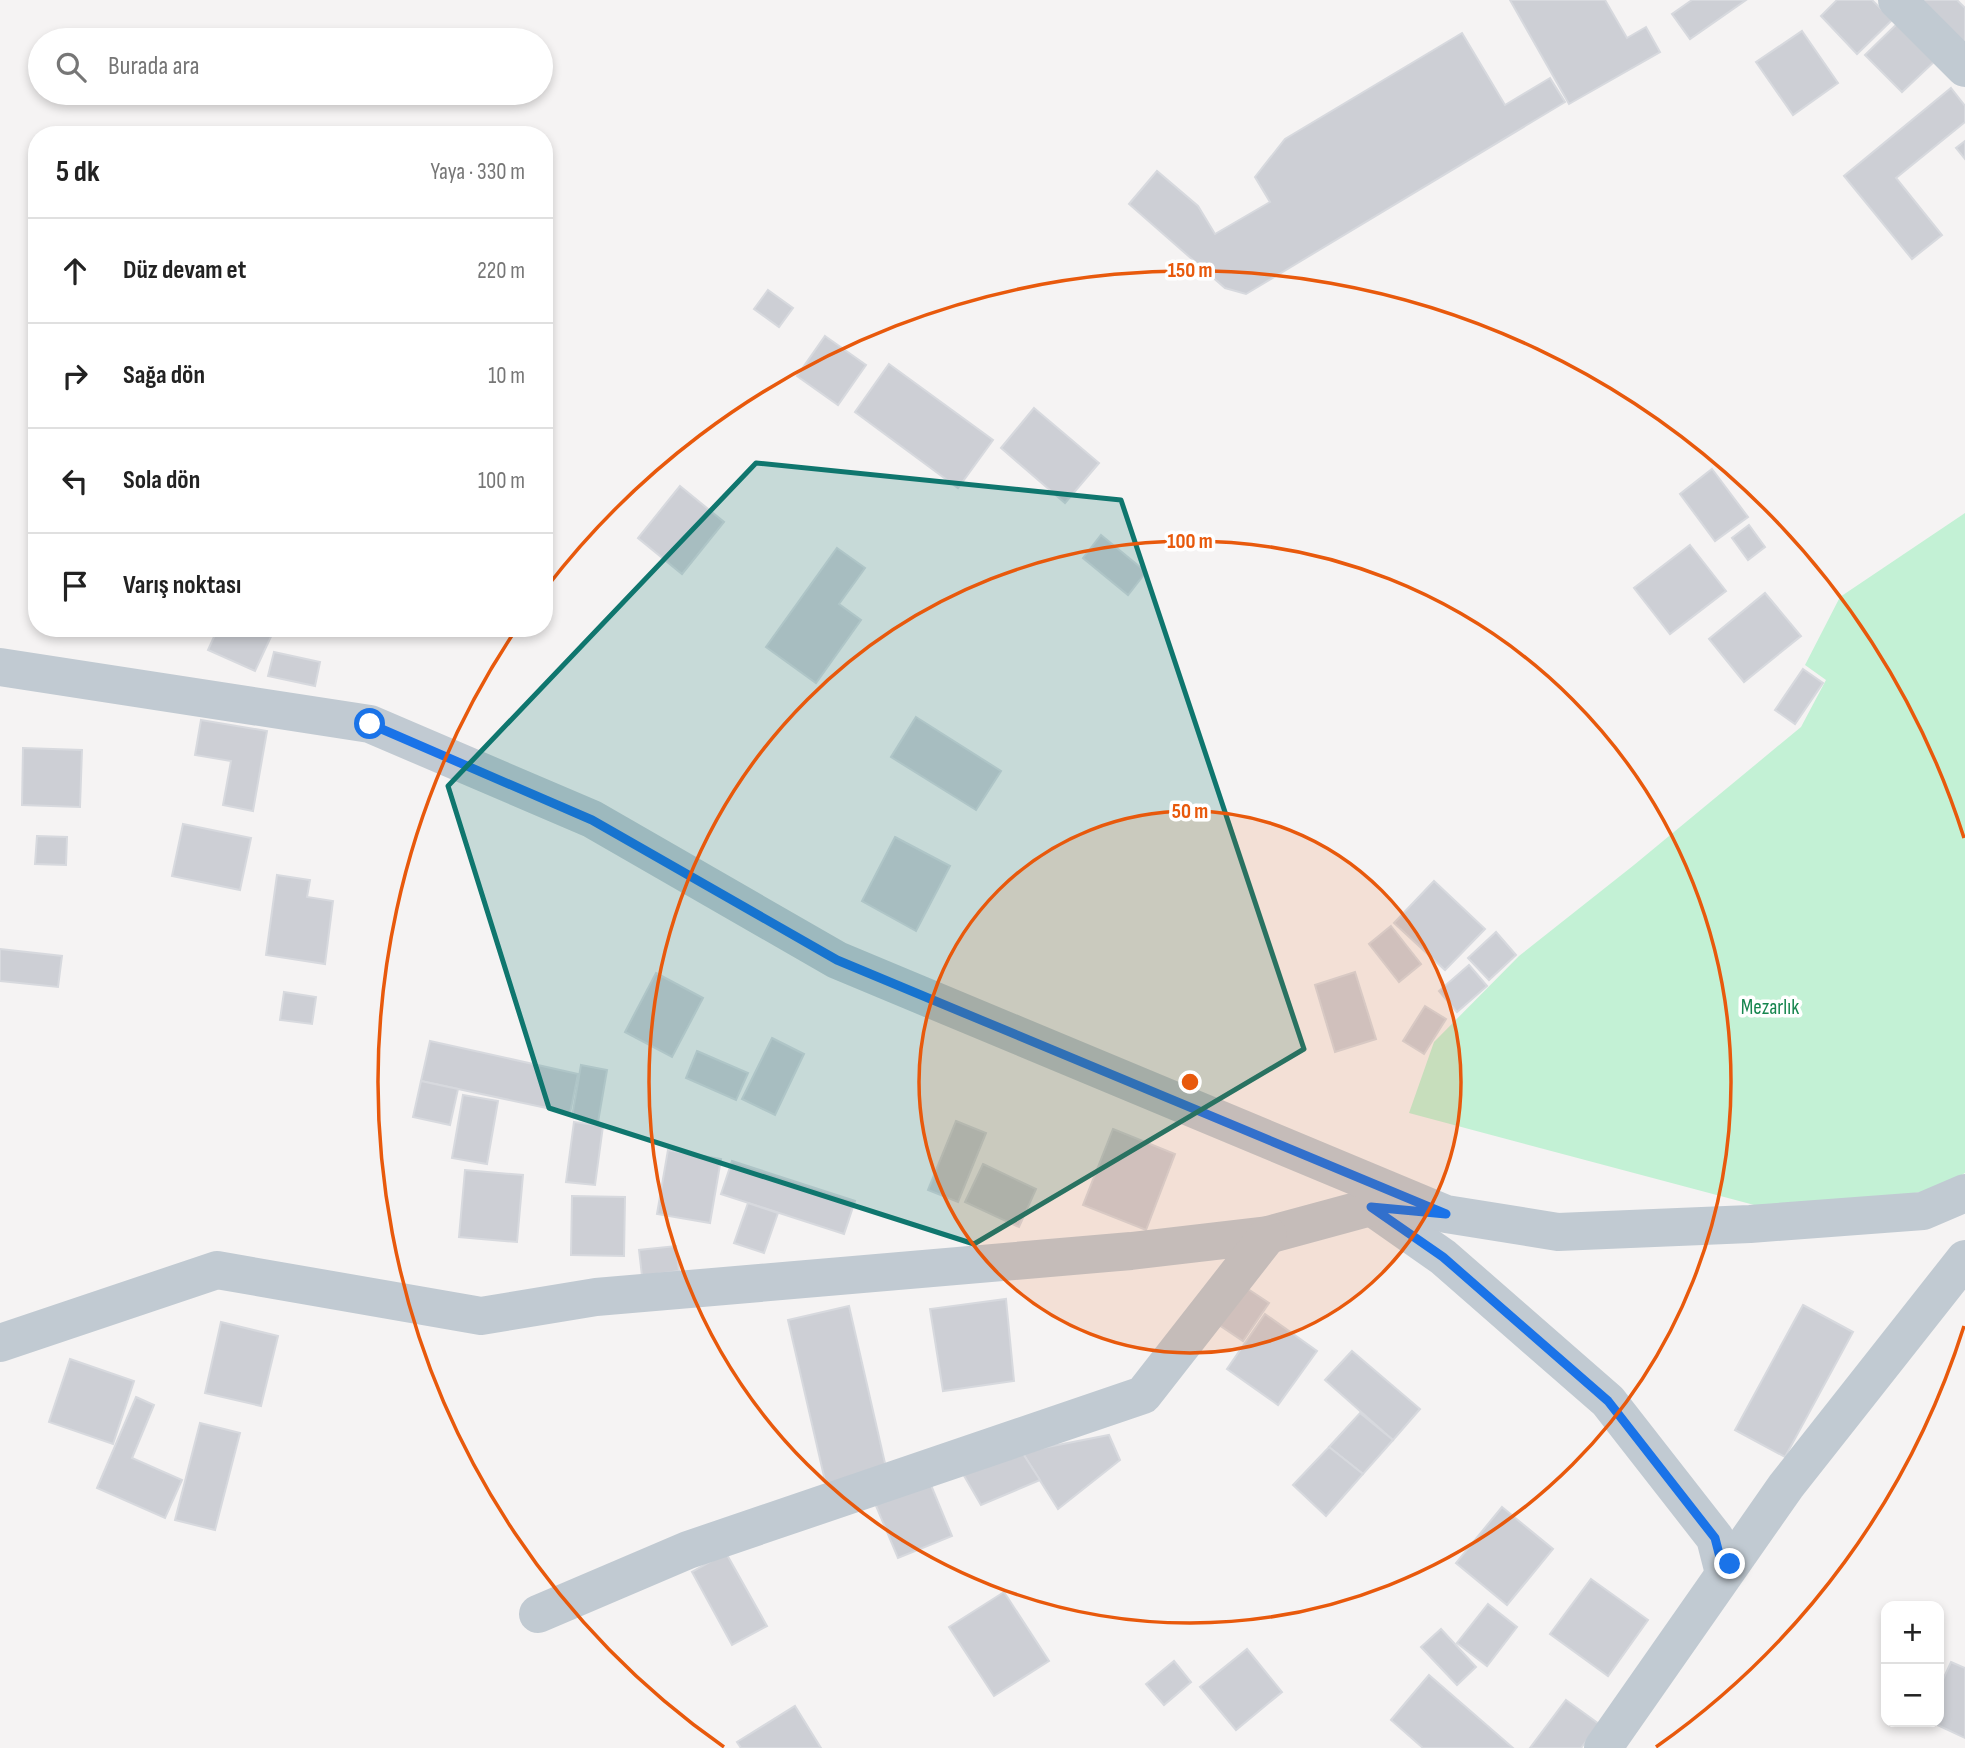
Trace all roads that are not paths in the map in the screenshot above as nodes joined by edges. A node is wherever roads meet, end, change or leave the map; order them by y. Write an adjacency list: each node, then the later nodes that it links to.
1 (1897, 0): 2 (street)
2 (1965, 68)
3 (0, 667): 6 (street)
4 (1965, 1193): 6 (street)
5 (1371, 1207): 6 (street); 7 (street); 10 (street)
6 (1446, 1214)
7 (1268, 1235): 9 (street); 11 (street)
8 (1965, 1259): 10 (street)
9 (0, 1343)
10 (1724, 1573): 12 (street)
11 (538, 1614)
12 (1602, 1748)

